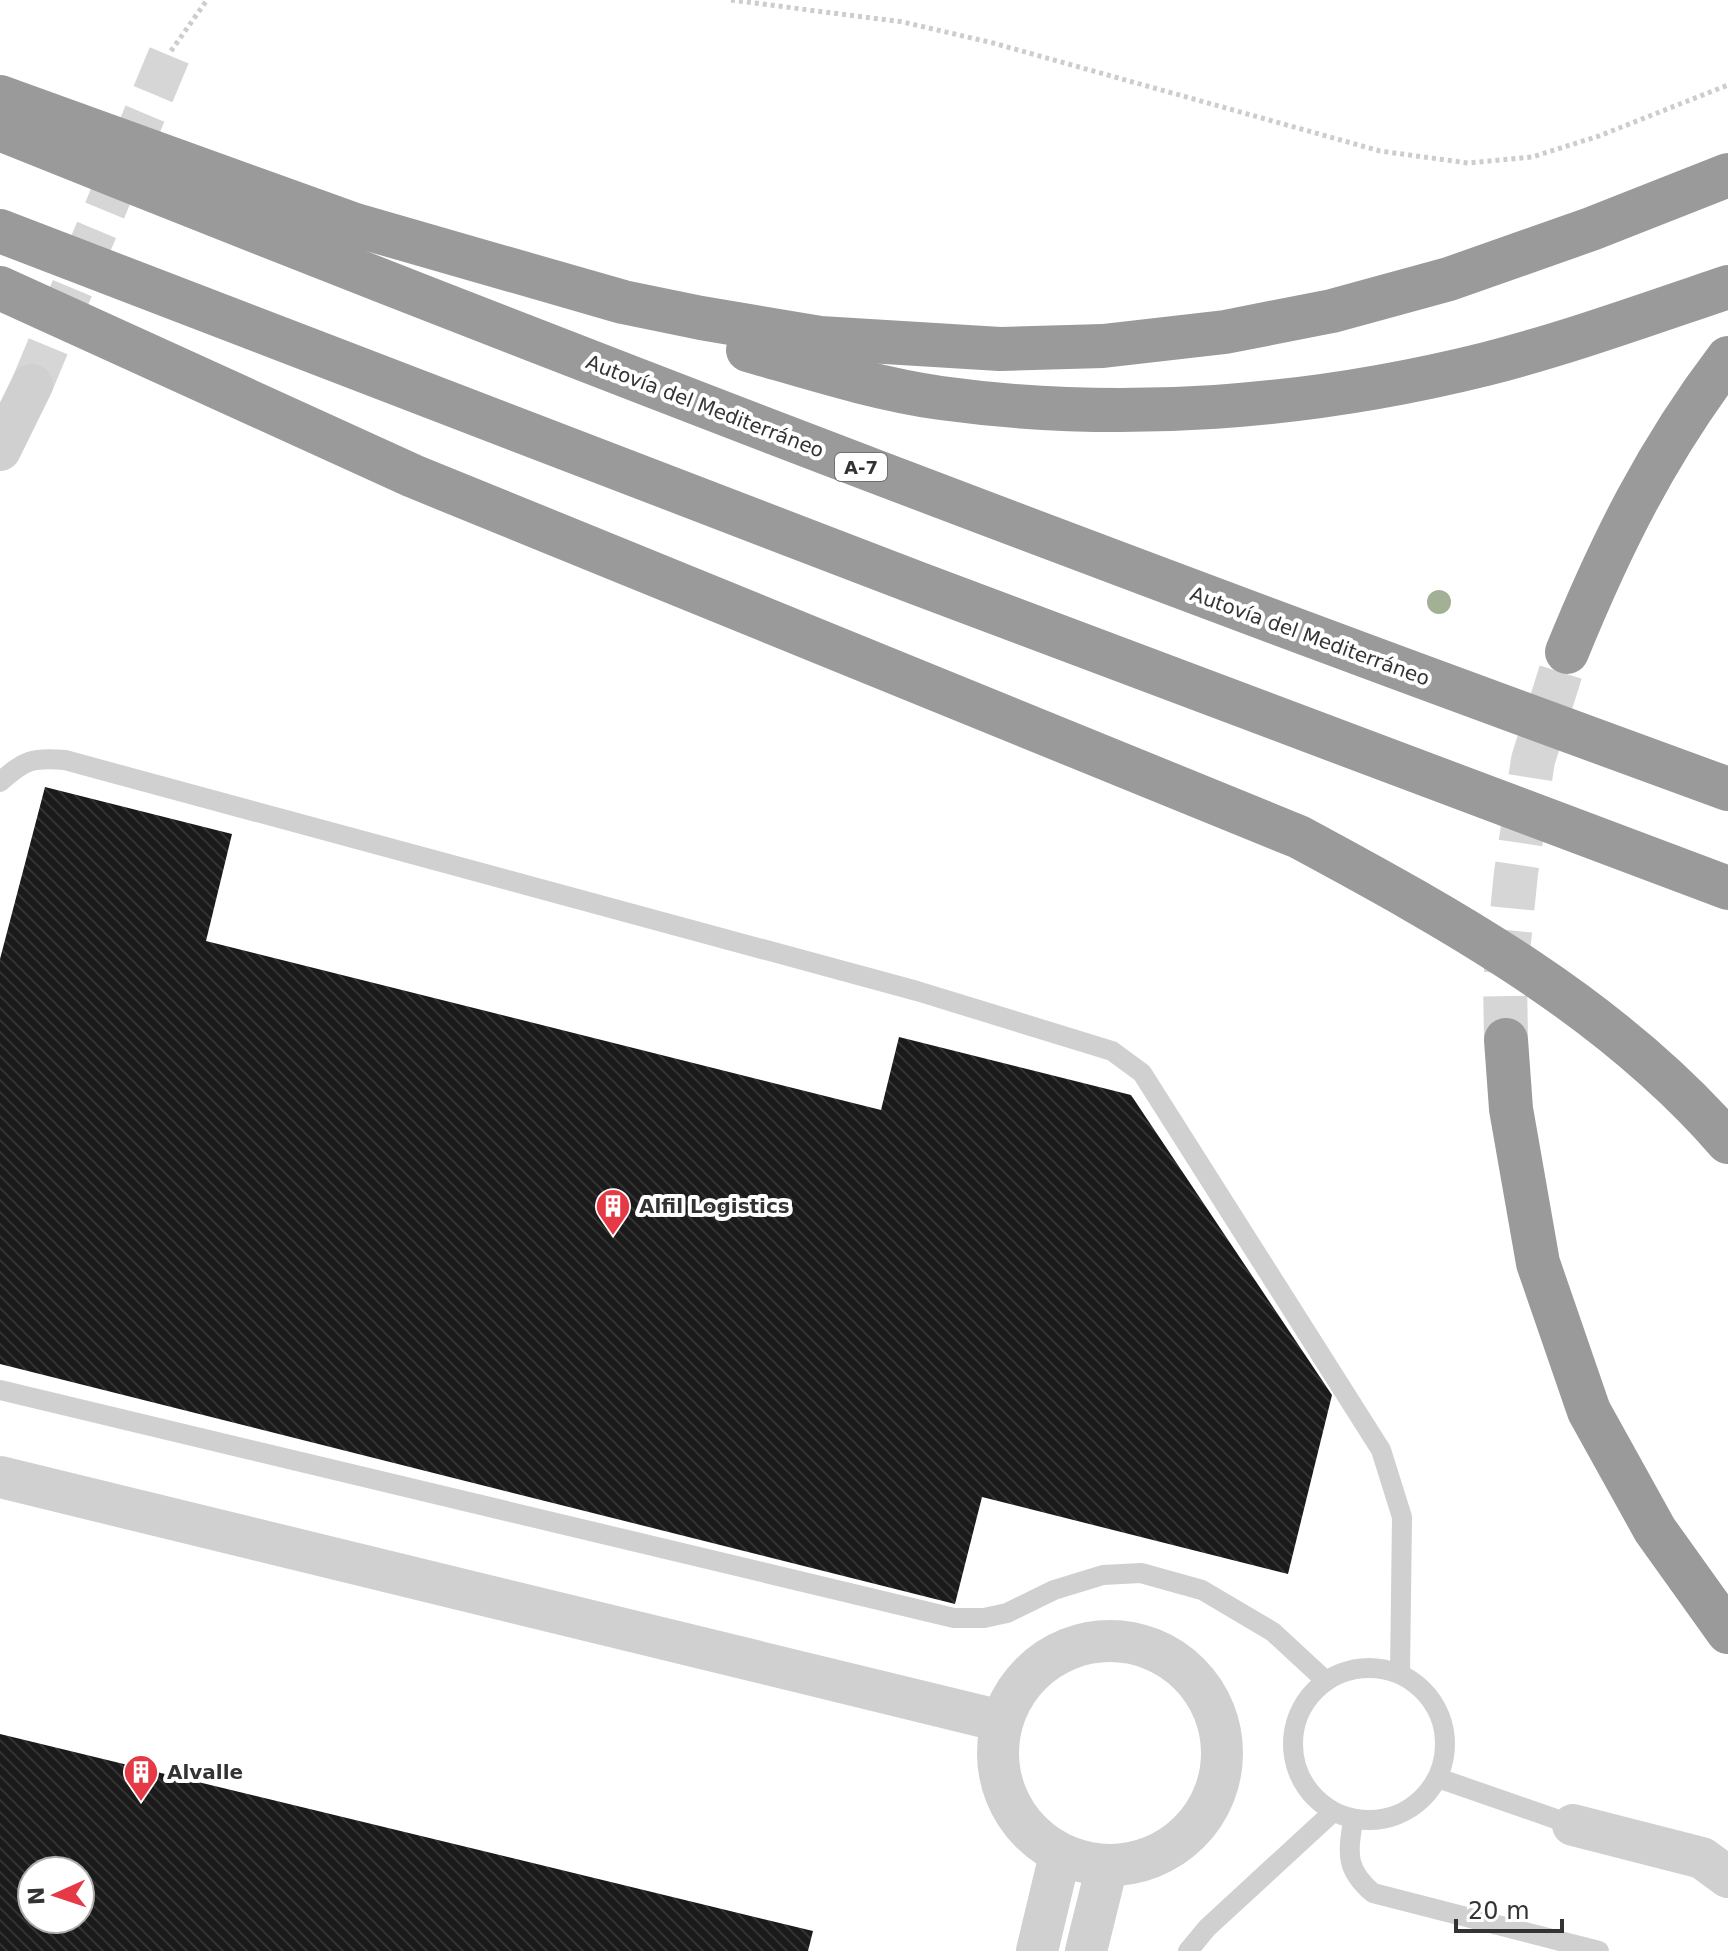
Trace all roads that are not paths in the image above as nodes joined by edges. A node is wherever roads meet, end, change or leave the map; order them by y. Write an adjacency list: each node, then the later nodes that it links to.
1 (0, 97): 5 (highway)
2 (0, 129): 13 (highway, Autovía del Mediterráneo / A-7)
3 (1728, 175): 5 (highway)
4 (0, 231): 14 (highway)
5 (472, 260): 6 (highway)
6 (1728, 287)
7 (0, 288): 16 (highway)
8 (1728, 358): 11 (highway)
9 (32, 385): 10 (street)
10 (0, 450)
11 (1567, 652)
12 (0, 782): 20 (lane)
13 (1728, 789)
14 (1728, 888)
15 (1506, 1040): 19 (highway)
16 (1728, 1142)
17 (0, 1390): 21 (lane)
18 (0, 1477): 22 (street)
19 (1728, 1632)
20 (1400, 1674): 21 (lane); 23 (lane)
21 (1326, 1681): 24 (lane)
22 (1001, 1721): 27 (street); 28 (street)
23 (1438, 1778): 25 (lane); 26 (lane)
24 (1333, 1812): 25 (lane); 32 (lane)
25 (1353, 1820): 33 (lane)
26 (1573, 1825): 29 (street)
27 (1060, 1855): 28 (street); 30 (street)
28 (1107, 1866): 31 (street)
29 (1728, 1877)
30 (1037, 1951)
31 (1086, 1951)
32 (1188, 1951)
33 (1599, 1951)

